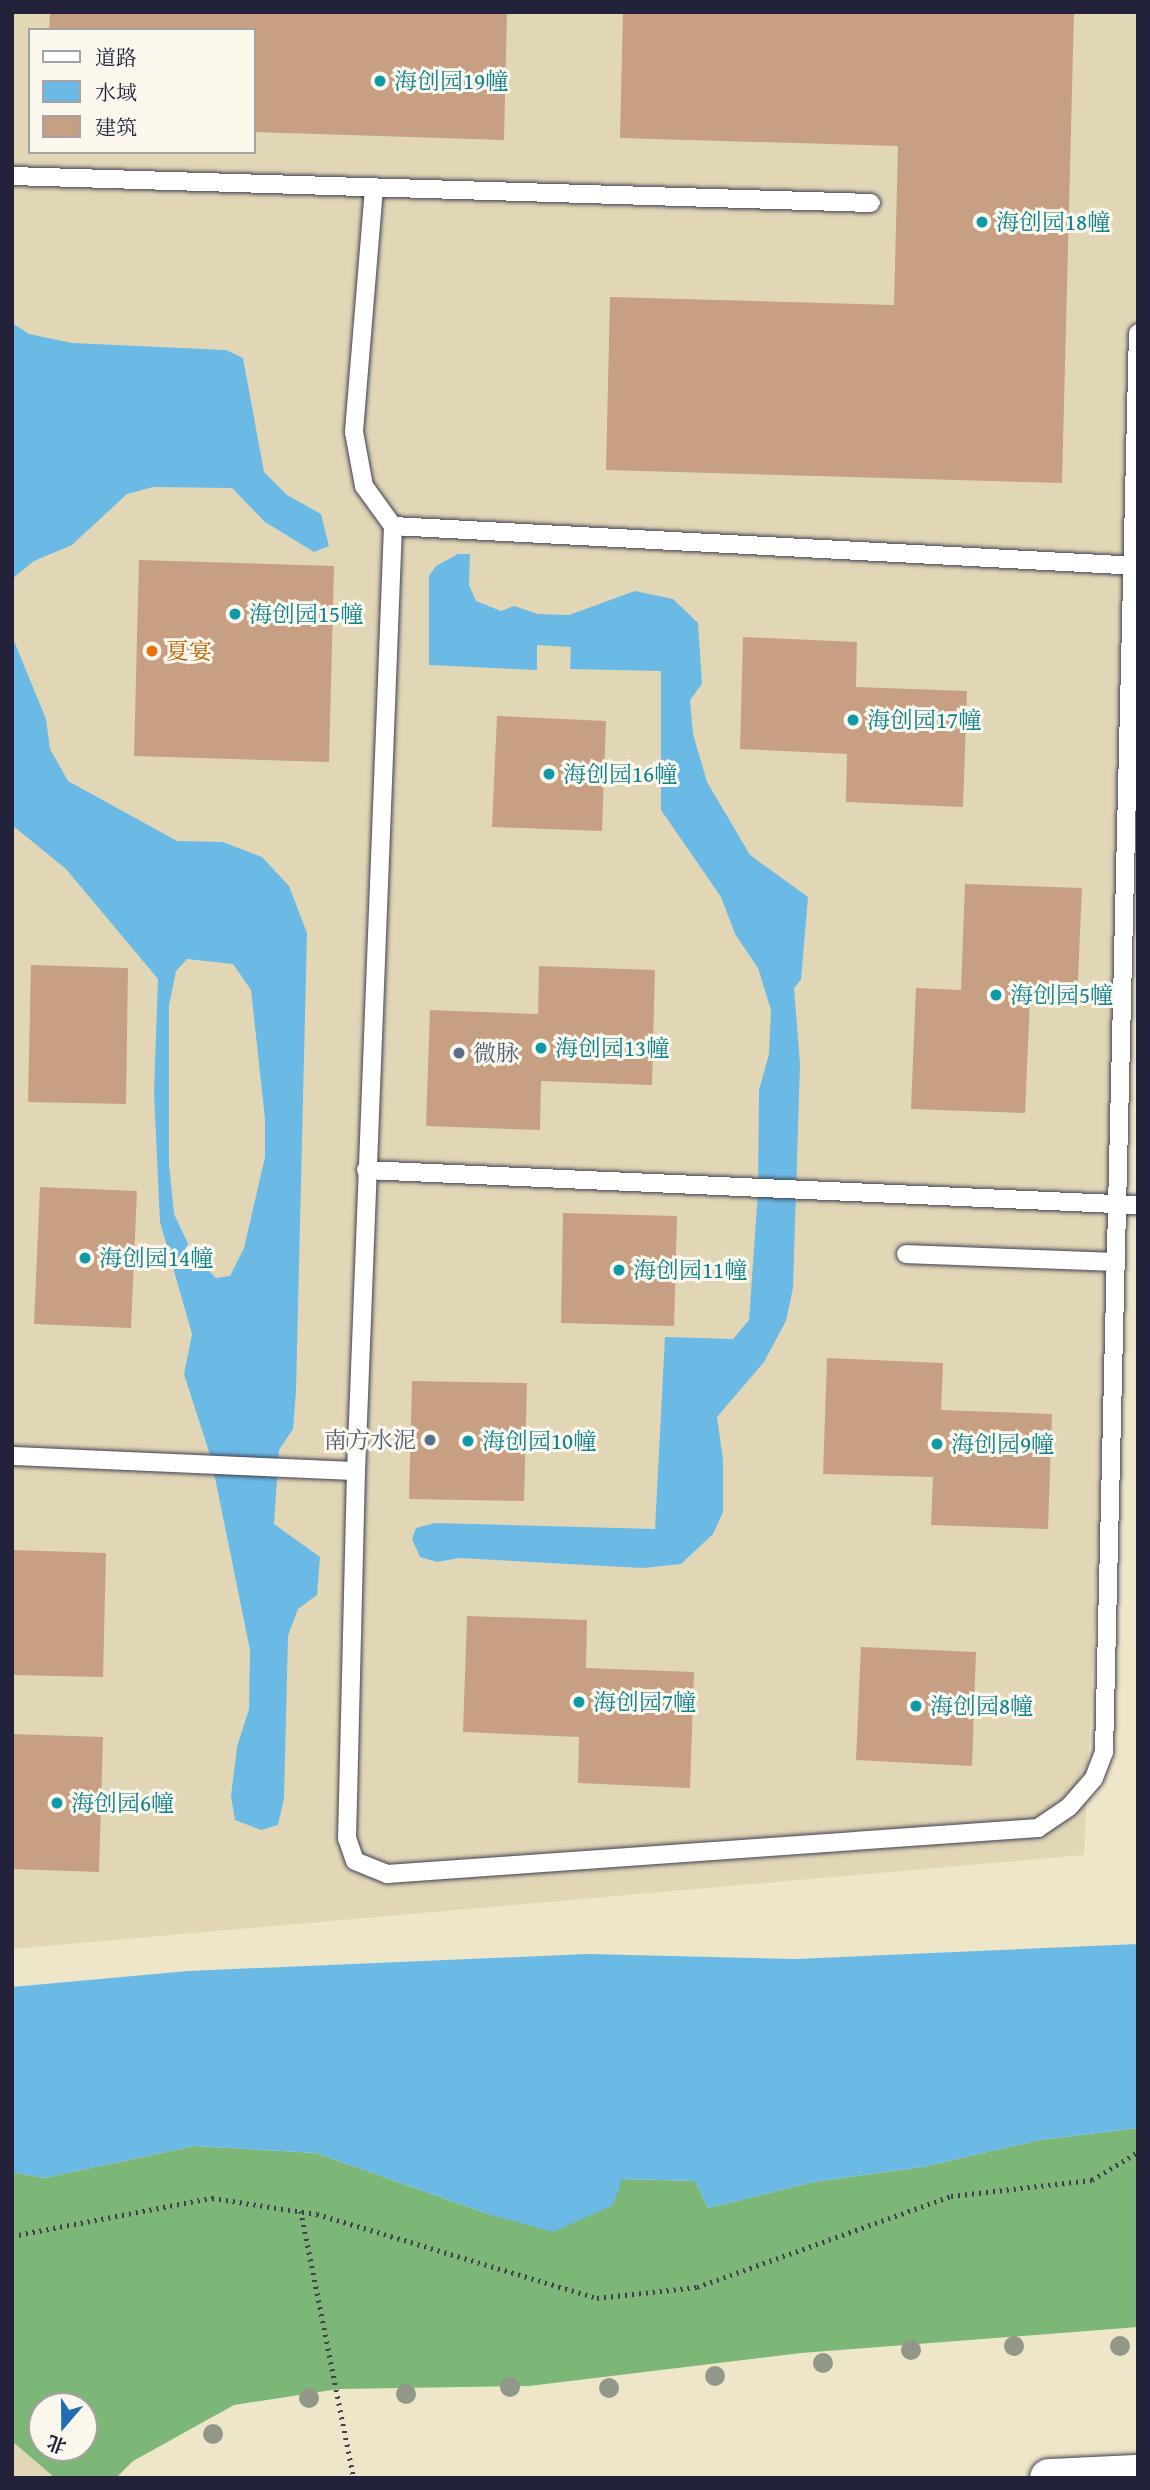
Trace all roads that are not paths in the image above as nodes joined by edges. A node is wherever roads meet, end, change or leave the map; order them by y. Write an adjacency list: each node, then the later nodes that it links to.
1 (12, 176): 2 (lane)
2 (374, 188): 3 (lane); 5 (lane)
3 (871, 203)
4 (1138, 333): 6 (lane)
5 (393, 526): 6 (lane); 7 (lane)
6 (1134, 565): 8 (lane)
7 (366, 1170): 8 (lane); 13 (lane)
8 (1115, 1204): 9 (lane); 11 (lane)
9 (1138, 1205)
10 (906, 1254): 11 (lane)
11 (1114, 1262): 13 (lane)
12 (12, 1456): 13 (lane)
13 (356, 1471)
14 (1138, 2474): 15 (street)
15 (1049, 2478)

